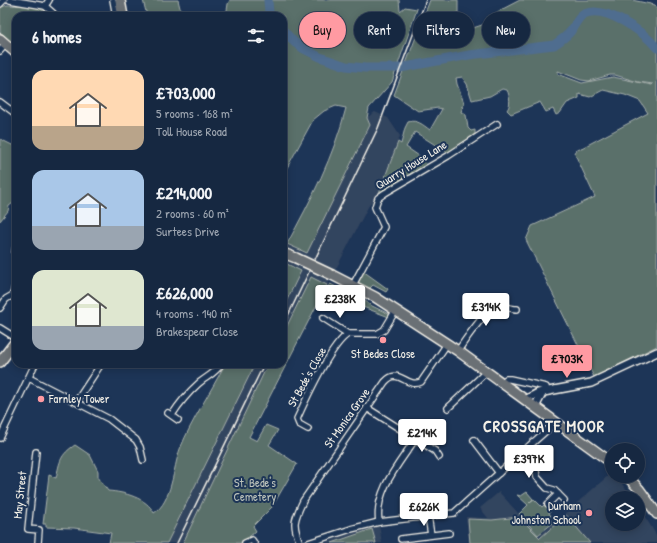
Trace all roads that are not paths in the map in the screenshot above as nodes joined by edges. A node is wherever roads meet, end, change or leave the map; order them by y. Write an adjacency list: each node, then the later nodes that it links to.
1 (4, 0): 6 (street)
2 (10, 0): 7 (street)
3 (49, 0): 7 (street)
4 (113, 0): 9 (street)
5 (120, 0): 10 (main road)
6 (0, 4)
7 (45, 6): 8 (street)
8 (51, 12)
9 (115, 12)
10 (122, 12)
11 (2, 45): 12 (main road)
12 (12, 51)
13 (0, 102): 14 (street)
14 (12, 111)
15 (497, 124): 17 (street, Quarry House Lane)
16 (287, 255): 17 (main road, bridge)
17 (353, 285): 21 (main road)
18 (12, 297): 19 (street)
19 (0, 308)
20 (517, 309): 28 (street)
21 (396, 310): 24 (street); 26 (main road)
22 (322, 318): 24 (street)
23 (0, 328): 25 (street)
24 (348, 334): 45 (street, St Bede's Close)
25 (12, 336)
26 (447, 344): 28 (main road); 41 (street, St Monica Grove)
27 (12, 346): 30 (main road)
28 (458, 351): 34 (main road)
29 (657, 352): 37 (street)
30 (0, 362)
31 (33, 368): 35 (street)
32 (98, 368): 39 (street)
33 (218, 368): 43 (street)
34 (486, 372): 36 (main road); 42 (street)
35 (28, 378): 39 (street); 46 (street)
36 (502, 383): 37 (street); 38 (main road)
37 (545, 392): 38 (street); 40 (street)
38 (525, 400): 40 (main road)
39 (76, 402): 53 (street)
40 (535, 407): 44 (main road)
41 (367, 408): 47 (street); 68 (street, St Monica Grove)
42 (448, 408)
43 (178, 420)
44 (556, 422): 50 (street); 52 (main road)
45 (308, 429)
46 (0, 438)
47 (416, 438): 51 (street); 61 (street)
48 (474, 440): 54 (street)
49 (36, 452): 66 (street, May Street)
50 (520, 454): 54 (street); 56 (street)
51 (438, 458)
52 (605, 458)
53 (143, 460)
54 (500, 473): 60 (street)
55 (633, 483): 59 (main road)
56 (558, 494): 57 (street); 58 (street)
57 (564, 500)
58 (548, 504)
59 (657, 514)
60 (428, 516): 61 (street); 63 (street)
61 (379, 522): 69 (street)
62 (449, 533): 63 (street)
63 (431, 535): 64 (street)
64 (401, 539)
65 (246, 542): 67 (street)
66 (38, 543)
67 (254, 543)
68 (300, 543)
69 (308, 543)

